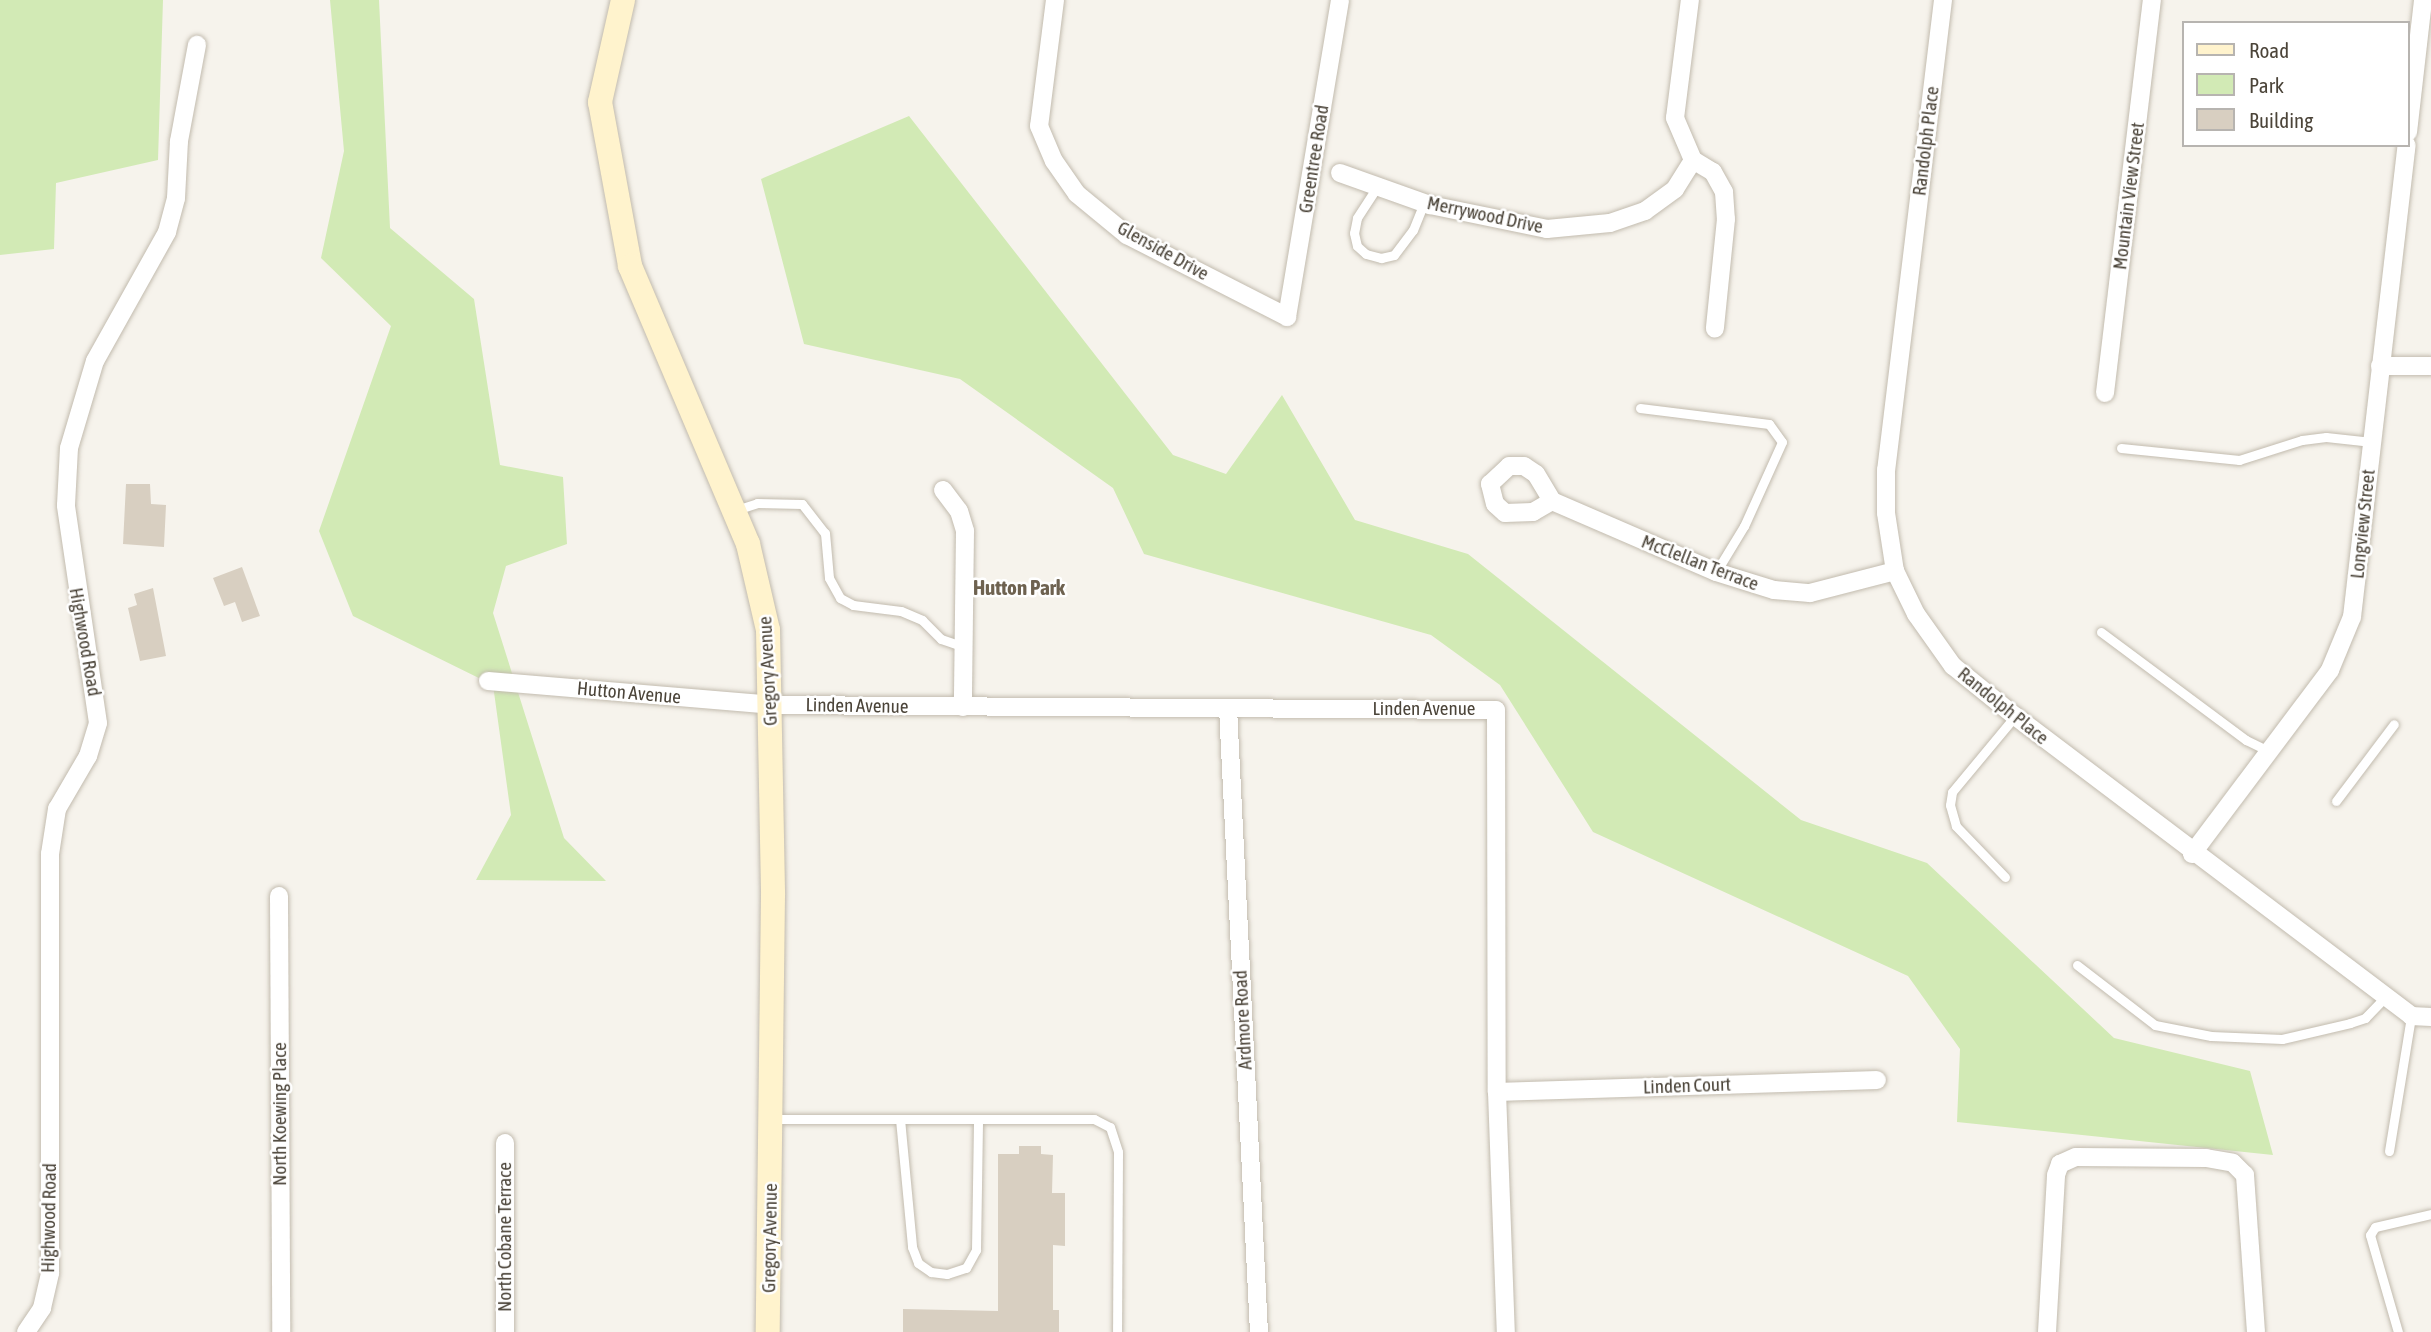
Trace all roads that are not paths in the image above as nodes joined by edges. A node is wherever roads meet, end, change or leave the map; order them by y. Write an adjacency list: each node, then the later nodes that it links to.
1 (623, 0): 26 (main road, Gregory Avenue)
2 (1055, 0): 16 (street, Glenside Drive)
3 (1340, 0): 16 (street, Greentree Road)
4 (1690, 0): 12 (street)
5 (1942, 0): 27 (street, Randolph Place)
6 (2152, 0): 20 (street, Mountain View Street)
7 (2423, 0): 9 (street)
8 (197, 45): 53 (street, Highwood Road)
9 (2423, 75): 10 (street)
10 (2410, 124)
11 (2407, 147): 18 (street, Longview Street)
12 (1693, 160): 15 (street, Merrywood Drive); 17 (street)
13 (1339, 173): 14 (street, Merrywood Drive)
14 (1377, 187): 15 (street, Merrywood Drive); 15 (lane)
15 (1424, 203)
16 (1287, 317)
17 (1715, 328)
18 (2380, 366): 19 (street); 22 (street, Longview Street)
19 (2431, 366)
20 (2105, 393)
21 (1640, 408): 28 (lane)
22 (2372, 442): 23 (lane); 37 (street, Longview Street)
23 (2121, 448)
24 (943, 491): 30 (street)
25 (1552, 501): 28 (street, McClellan Terrace)
26 (734, 510): 30 (lane); 32 (main road, Gregory Avenue)
27 (1895, 571): 28 (street, McClellan Terrace); 35 (street, Randolph Place)
28 (1716, 572)
29 (2101, 632): 37 (lane)
30 (961, 646): 33 (street)
31 (488, 681): 32 (street, Hutton Avenue)
32 (771, 705): 33 (street, Linden Avenue); 47 (main road, Gregory Avenue)
33 (963, 707): 34 (street, Linden Avenue)
34 (1228, 708): 46 (street, Linden Avenue); 58 (street, Ardmore Road)
35 (2015, 716): 39 (street, Randolph Place); 40 (lane)
36 (2393, 724): 38 (lane)
37 (2272, 753): 39 (street, Longview Street)
38 (2336, 801)
39 (2193, 854): 43 (street, Randolph Place)
40 (2006, 877)
41 (279, 896): 54 (street, North Koewing Place)
42 (2077, 965): 43 (lane)
43 (2399, 1007): 44 (street); 51 (lane)
44 (2431, 1017)
45 (1877, 1080): 46 (street, Linden Court)
46 (1497, 1092): 59 (street, Linden Avenue)
47 (771, 1119): 48 (lane); 56 (main road, Gregory Avenue)
48 (901, 1119): 49 (lane); 49 (lane)
49 (978, 1119): 57 (lane)
50 (505, 1143): 55 (street, North Cobane Terrace)
51 (2389, 1151)
52 (2431, 1214): 62 (lane)
53 (26, 1332)
54 (281, 1332)
55 (505, 1332)
56 (768, 1332)
57 (1117, 1332)
58 (1259, 1332)
59 (1506, 1332)
60 (2047, 1332): 61 (street)
61 (2256, 1332)
62 (2398, 1332)

